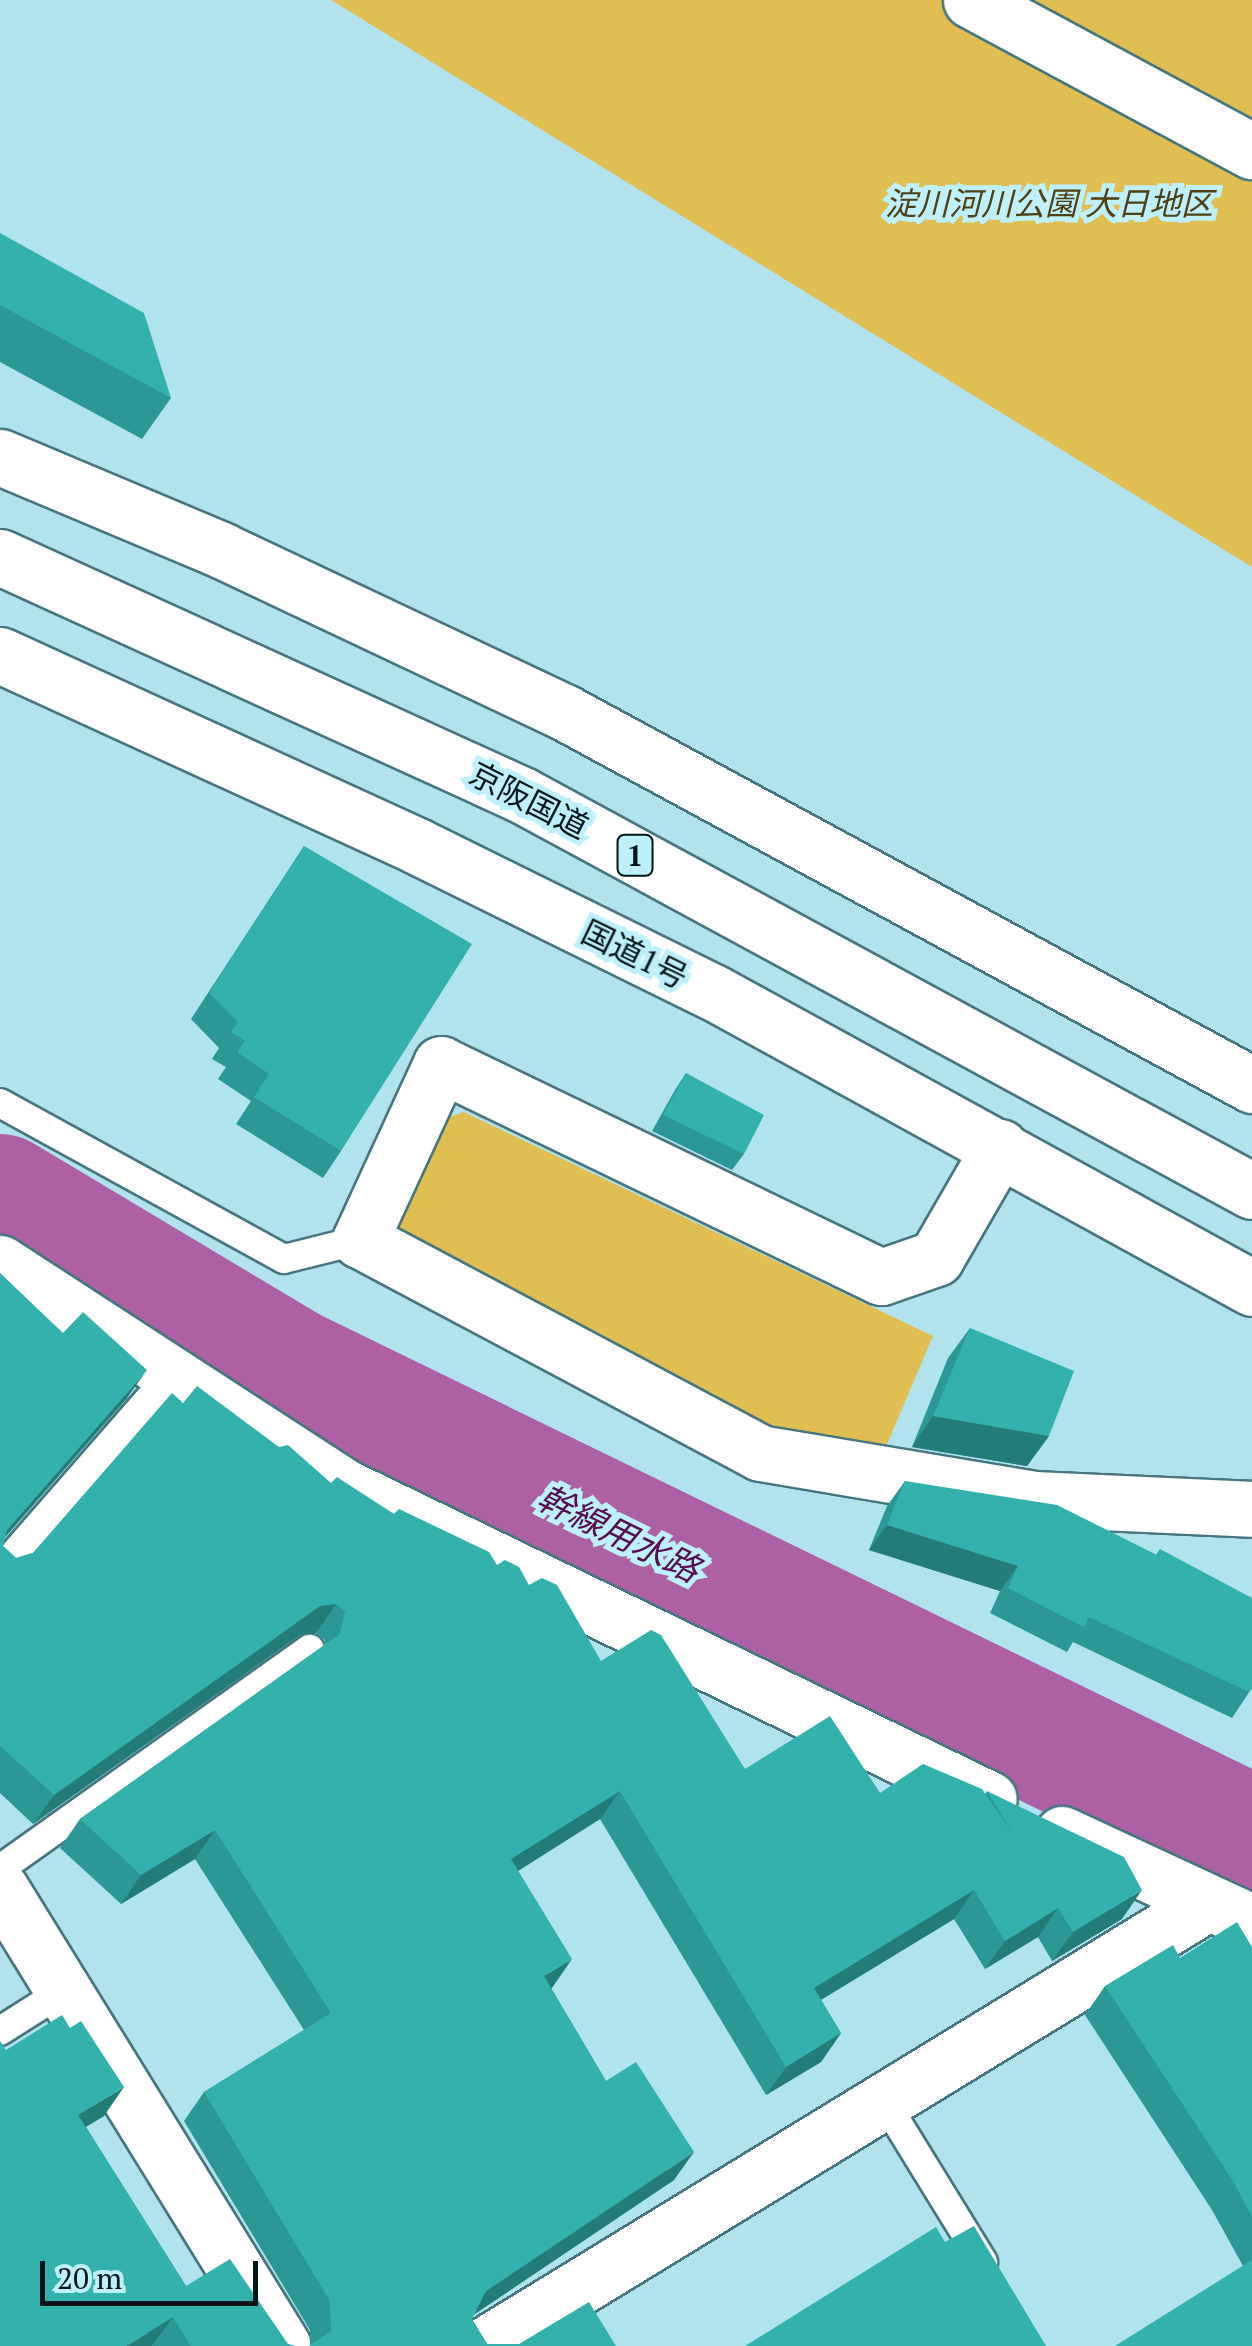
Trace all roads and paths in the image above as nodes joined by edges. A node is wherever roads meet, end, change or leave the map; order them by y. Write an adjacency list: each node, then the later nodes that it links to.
1 (972, 0): 2 (main road)
2 (1252, 151)
3 (0, 427): 5 (main road)
4 (0, 456): 5 (main road)
5 (221, 550): 8 (main road)
6 (0, 557): 11 (main road, 京阪国道 / 1)
7 (0, 656): 10 (main road, 国道1号)
8 (1252, 1085)
9 (0, 1103): 13 (lane)
10 (1000, 1147): 12 (main road, 国道1号); 13 (main road)
11 (1252, 1191)
12 (1112, 1209): 15 (main road, 国道1号); 16 (main road)
13 (360, 1240): 18 (main road)
14 (0, 1263): 17 (main road)
15 (1252, 1288)
16 (1252, 1314)
17 (172, 1374): 19 (lane); 23 (main road)
18 (1252, 1508)
19 (0, 1570)
20 (310, 1649): 21 (lane)
21 (0, 1869)
22 (0, 1888): 24 (main road)
23 (1229, 1913): 26 (main road)
24 (64, 1991): 25 (lane); 28 (main road)
25 (0, 2031)
26 (884, 2101): 27 (lane); 29 (main road)
27 (995, 2281)
28 (283, 2346)
29 (483, 2346)

